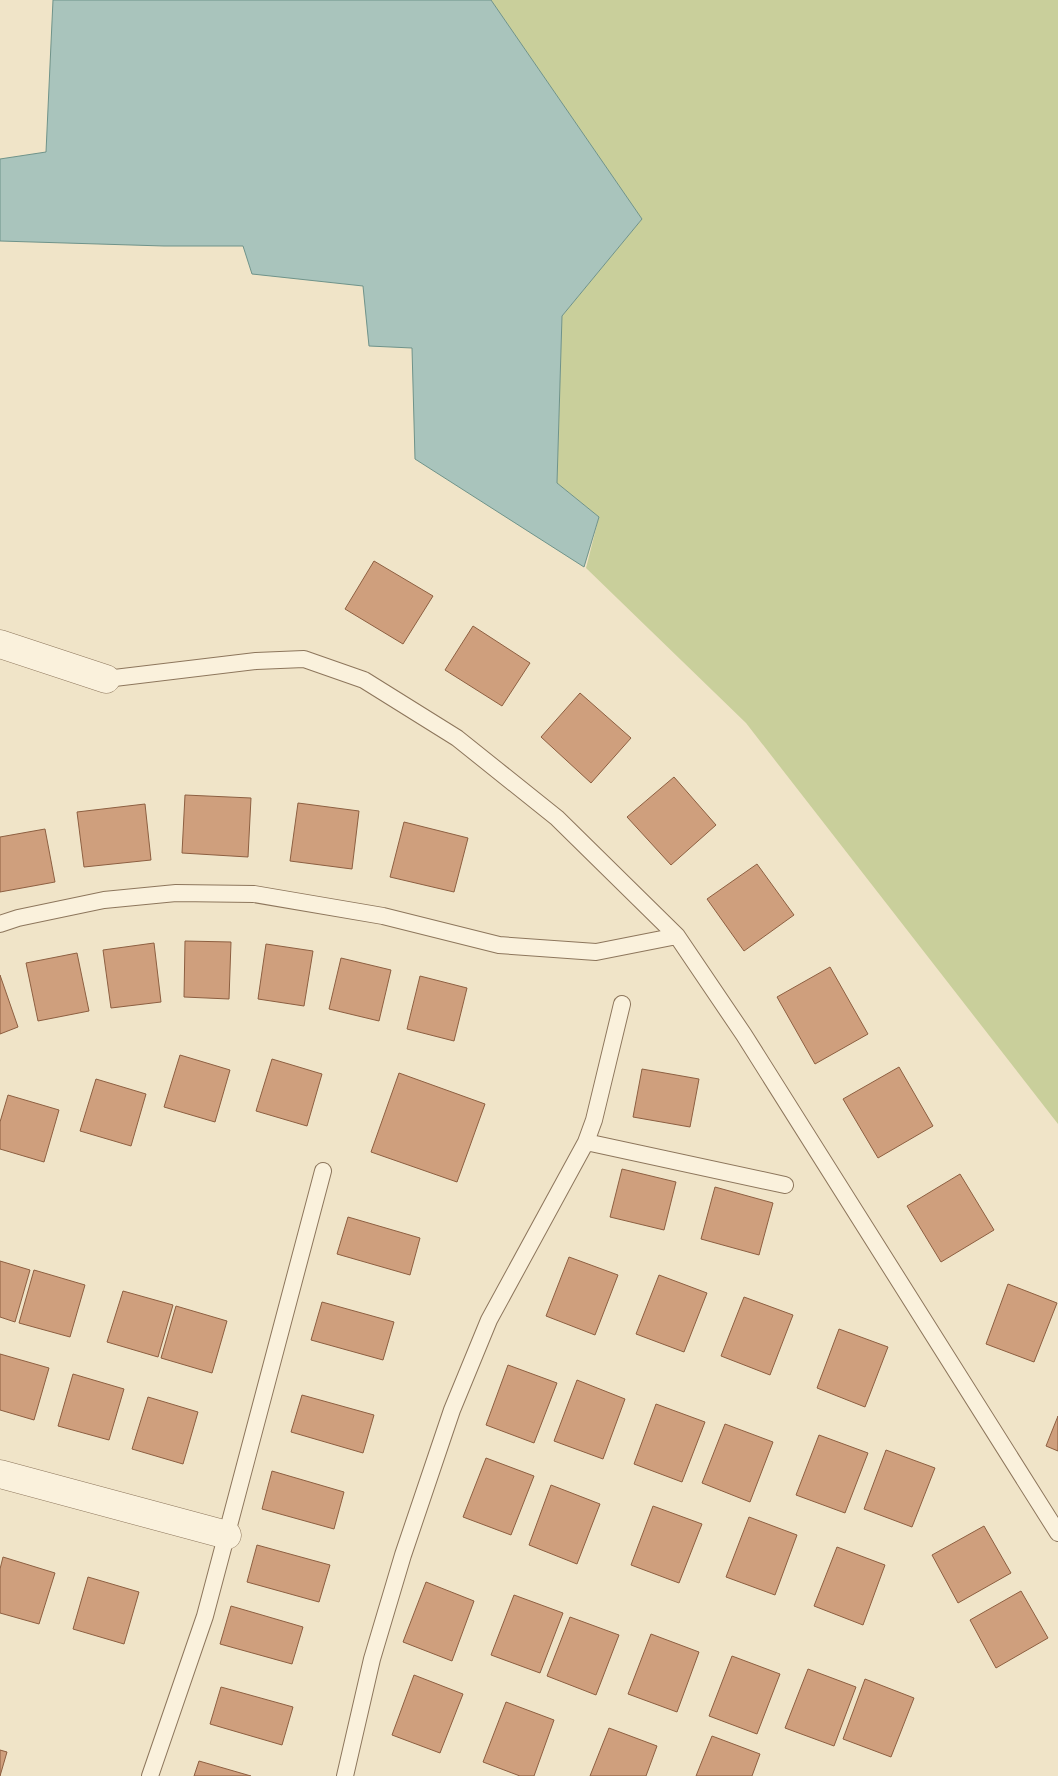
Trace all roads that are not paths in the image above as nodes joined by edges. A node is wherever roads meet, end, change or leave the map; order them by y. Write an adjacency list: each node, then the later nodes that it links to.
1 (0, 644): 2 (street)
2 (106, 680): 4 (lane)
3 (0, 924): 4 (lane)
4 (678, 936): 10 (lane)
5 (622, 1004): 6 (lane)
6 (586, 1142): 8 (lane); 12 (lane)
7 (323, 1171): 11 (lane)
8 (785, 1185)
9 (0, 1474): 11 (street)
10 (1058, 1533)
11 (227, 1536): 13 (lane)
12 (350, 1775)
13 (150, 1776)

